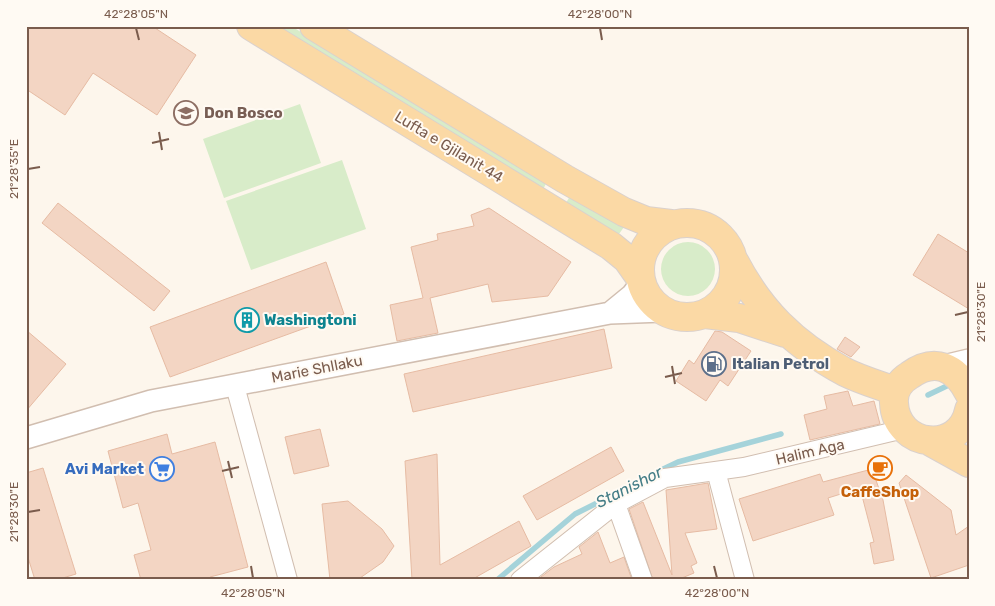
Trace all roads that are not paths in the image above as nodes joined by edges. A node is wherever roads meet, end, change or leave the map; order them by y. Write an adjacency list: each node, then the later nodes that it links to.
1 (251, 26): 5 (main road, Lufta e Gjilanit 44)
2 (314, 26): 3 (main road)
3 (671, 224): 4 (main road); 5 (main road)
4 (733, 259): 8 (main road); 9 (main road)
5 (640, 280): 6 (main road); 7 (street, Marie Shllaku)
6 (663, 311): 7 (street, Marie Shllaku); 8 (main road)
7 (610, 313): 11 (street, Marie Shllaku)
8 (705, 314): 9 (main road)
9 (789, 334): 12 (main road)
10 (957, 365): 12 (main road); 13 (main road)
11 (235, 386): 15 (street, Marie Shllaku); 20 (street)
12 (895, 391): 14 (main road)
13 (967, 418): 16 (main road)
14 (904, 429): 16 (main road); 18 (street, Halim Aga)
15 (26, 438)
16 (931, 442): 17 (main road)
17 (969, 462)
18 (716, 471): 19 (street, Halim Aga); 23 (street)
19 (616, 504): 21 (street, Halim Aga); 22 (street)
20 (288, 580)
21 (520, 580)
22 (644, 580)
23 (745, 580)

